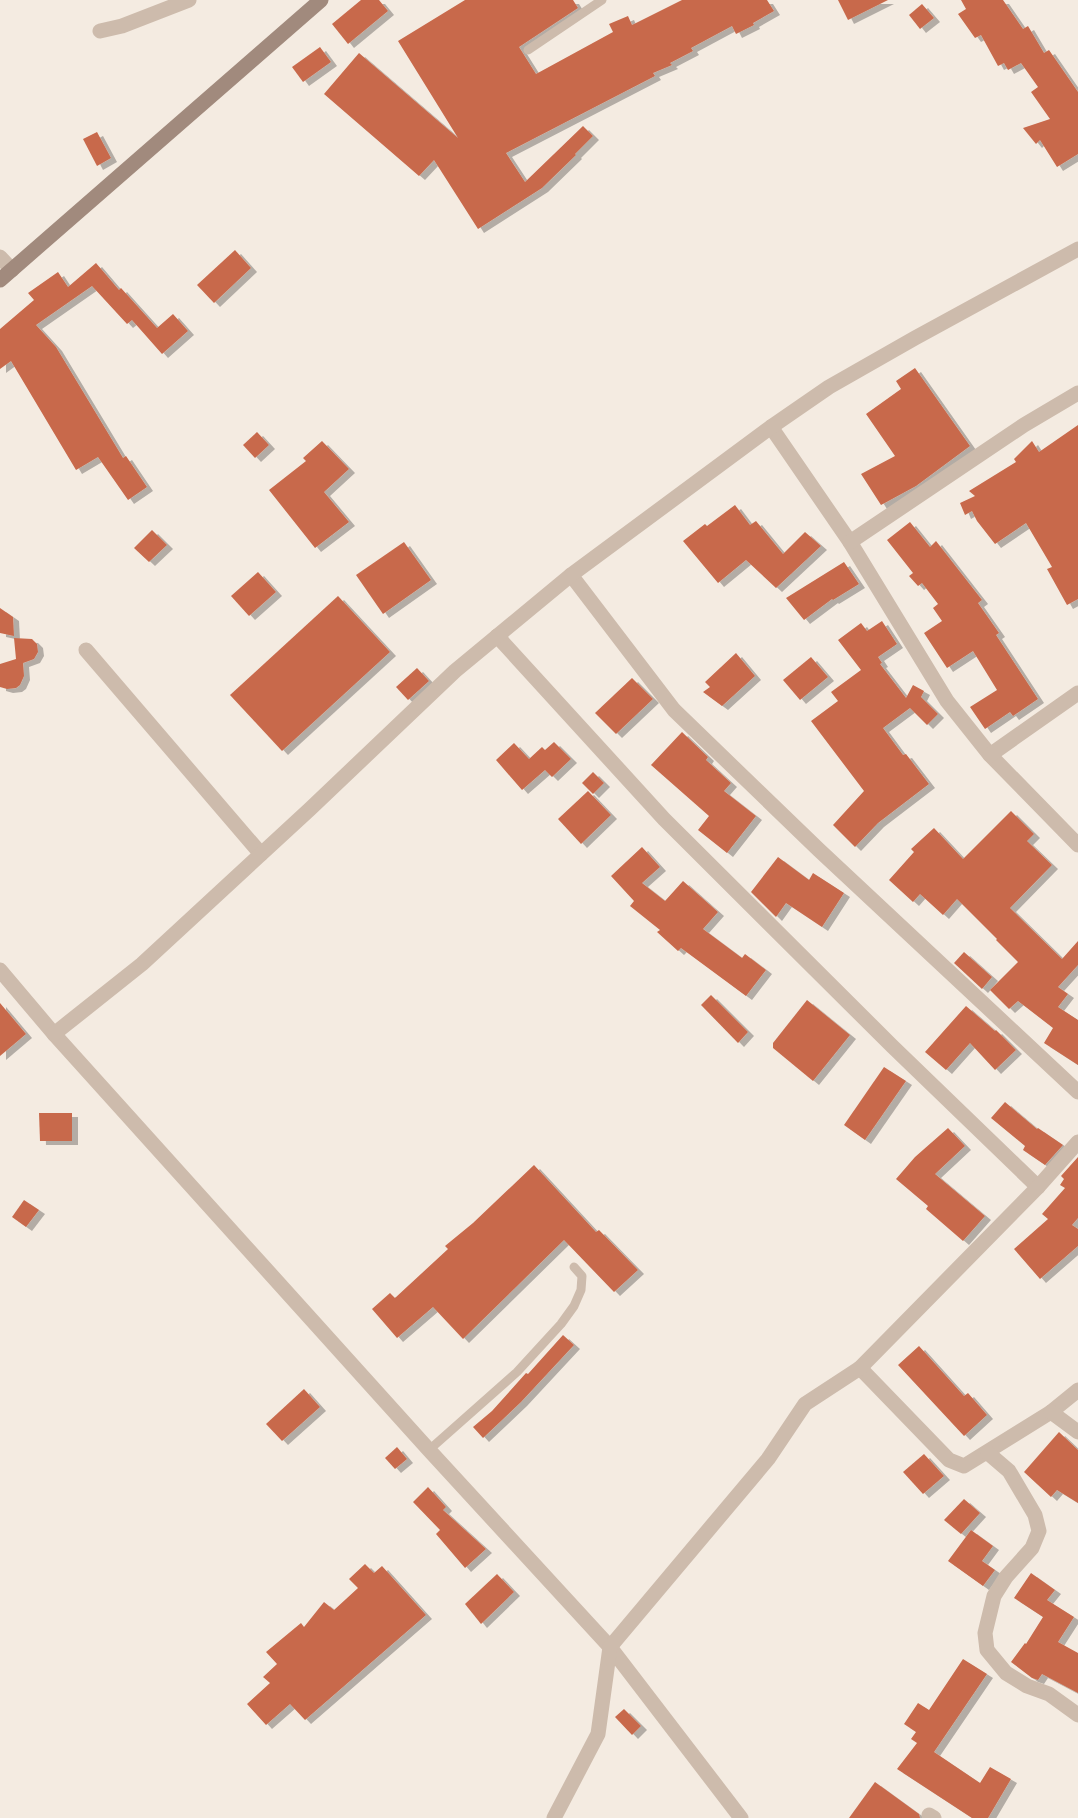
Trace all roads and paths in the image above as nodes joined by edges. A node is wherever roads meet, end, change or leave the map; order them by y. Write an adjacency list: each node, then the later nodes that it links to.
1 (189, 0): 4 (street)
2 (321, 0): 8 (street)
3 (602, 0): 5 (lane)
4 (100, 31)
5 (528, 50)
6 (1078, 249): 10 (street)
7 (0, 257): 8 (street)
8 (6, 275)
9 (1078, 393): 11 (street)
10 (771, 427): 11 (street); 12 (street)
11 (850, 542): 16 (street)
12 (571, 575): 13 (street); 21 (street)
13 (497, 636): 18 (street); 23 (street)
14 (86, 650): 18 (street)
15 (1078, 693): 16 (street)
16 (990, 755): 17 (street)
17 (1078, 845)
18 (261, 854): 20 (street)
19 (0, 970): 20 (street)
20 (54, 1034): 29 (street)
21 (1078, 1092)
22 (1078, 1142): 23 (street)
23 (1038, 1187): 25 (street)
24 (574, 1267): 29 (lane)
25 (860, 1368): 30 (street); 31 (street)
26 (1078, 1390): 27 (street)
27 (1051, 1412): 28 (street); 30 (street)
28 (1078, 1432)
29 (429, 1450): 31 (street)
30 (988, 1453): 32 (street)
31 (610, 1647): 33 (street); 34 (street)
32 (1078, 1715)
33 (554, 1818)
34 (741, 1818)

